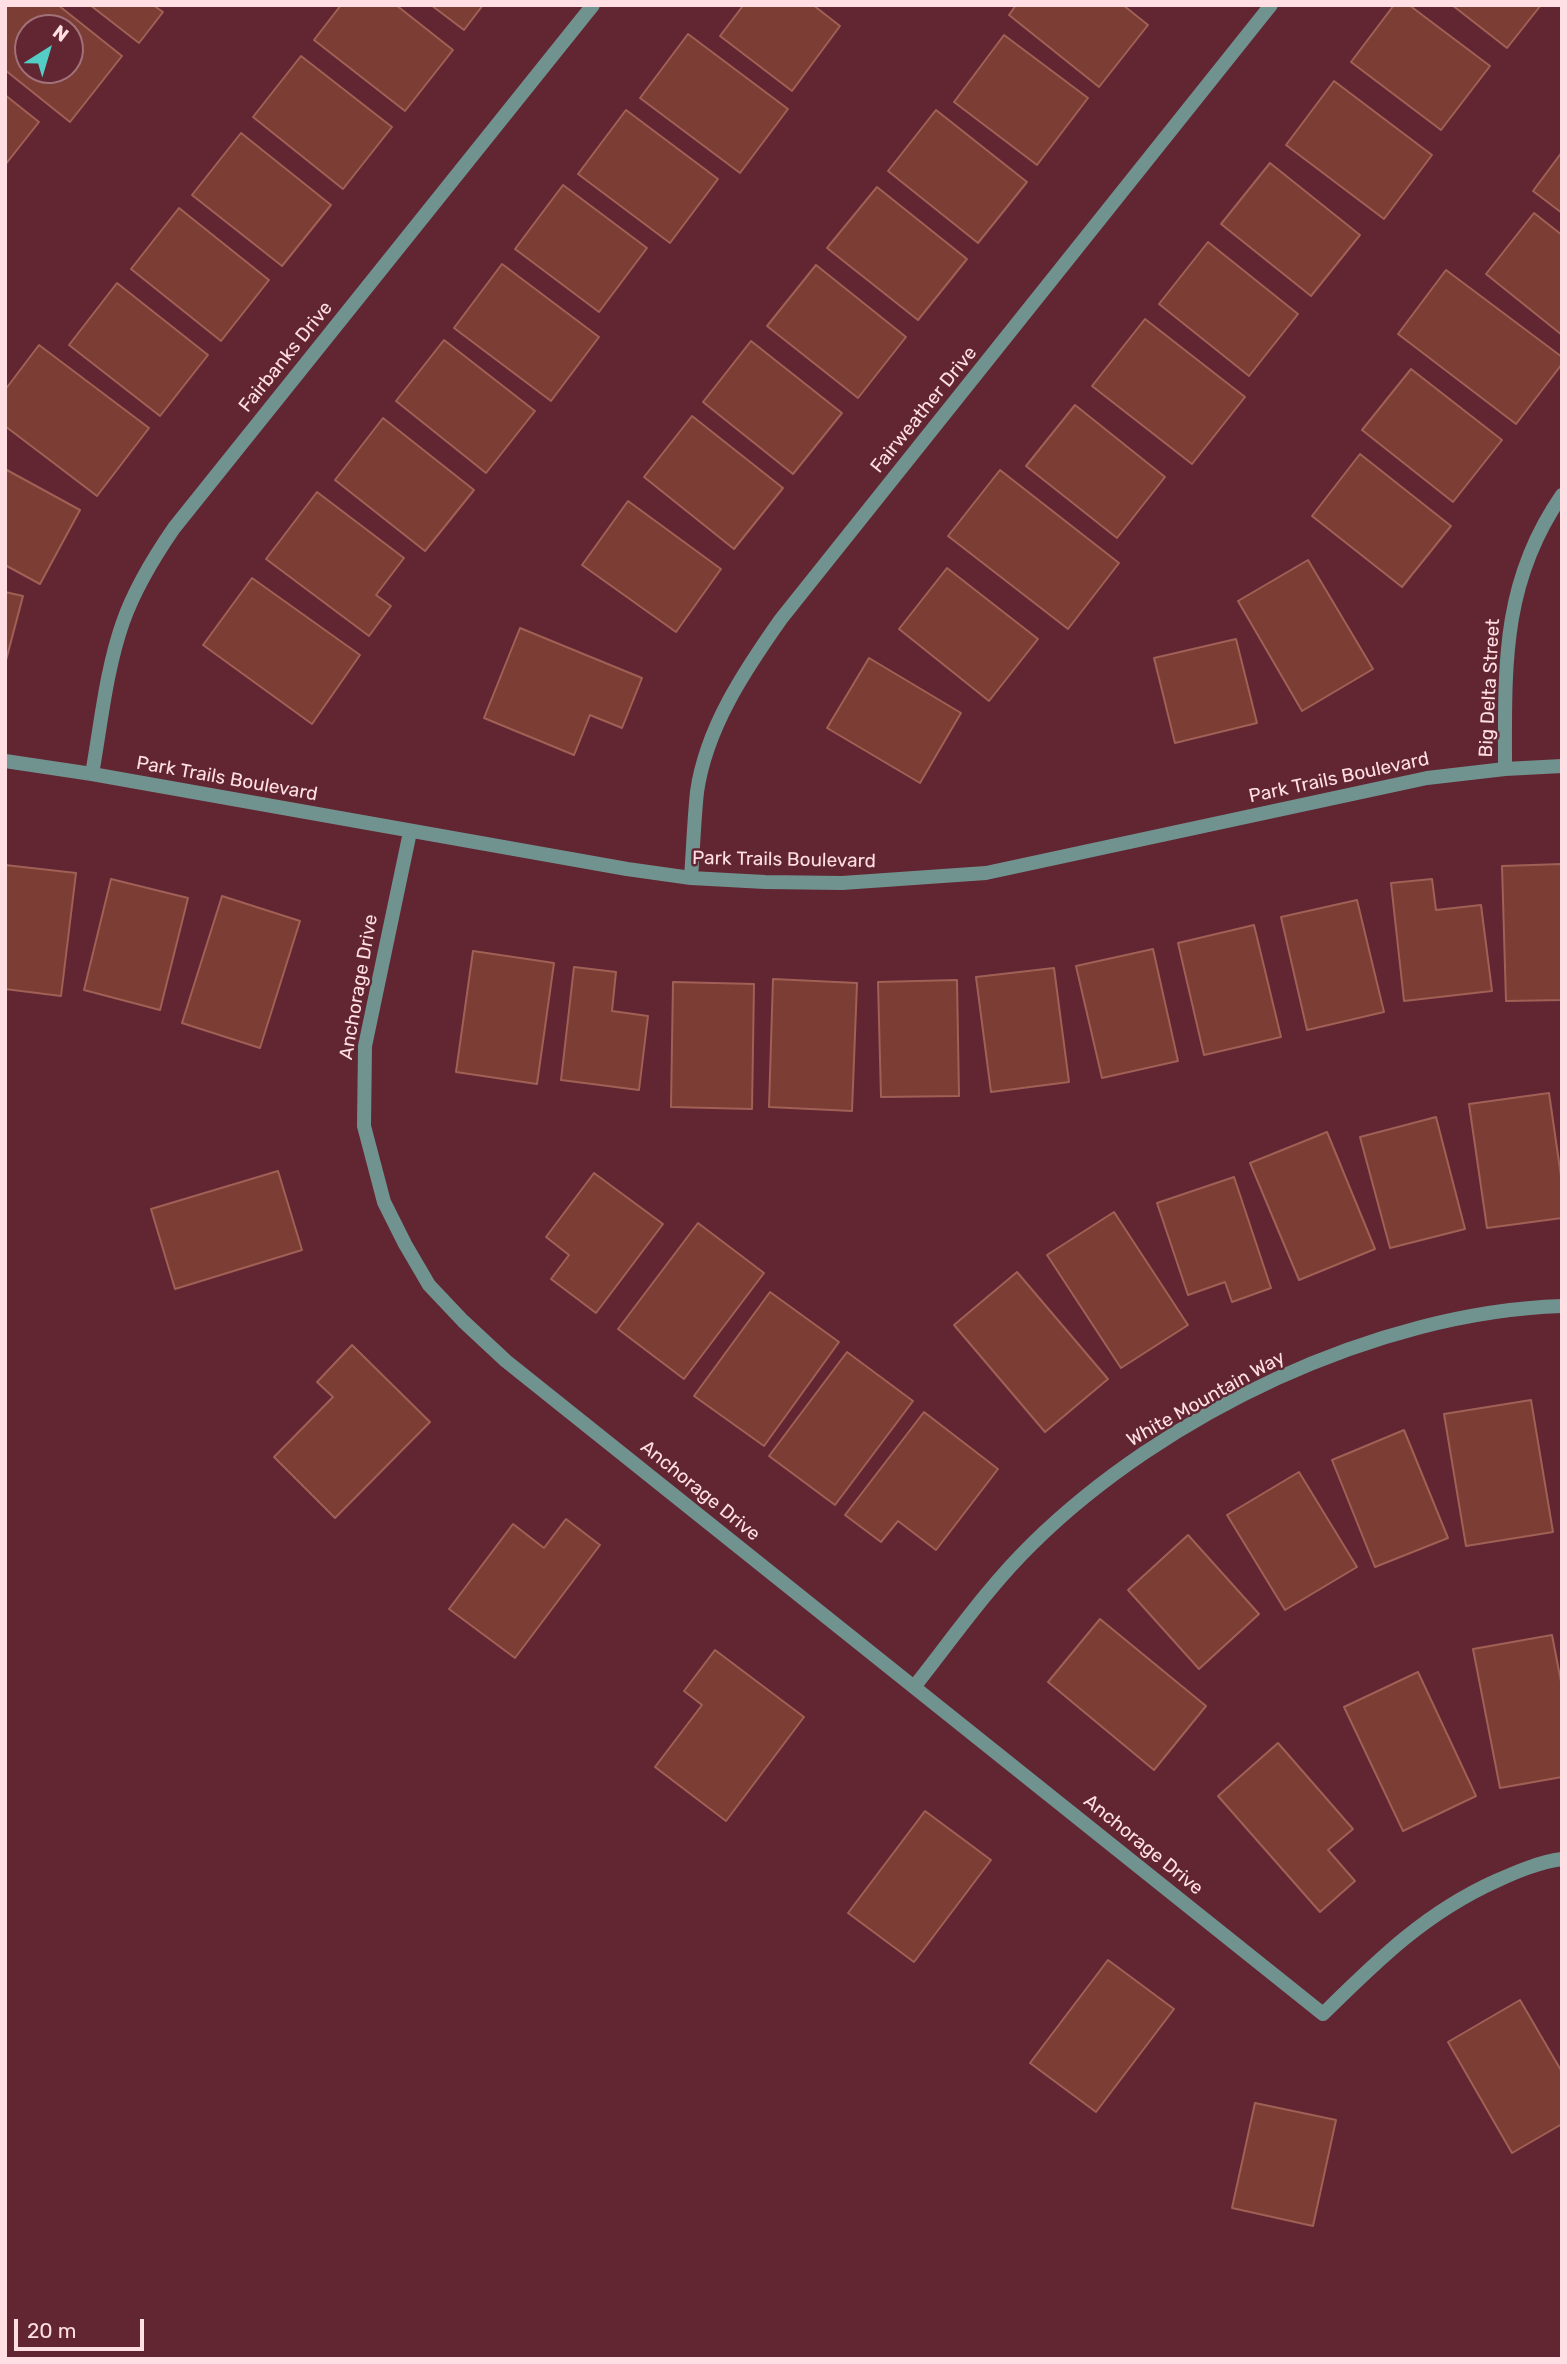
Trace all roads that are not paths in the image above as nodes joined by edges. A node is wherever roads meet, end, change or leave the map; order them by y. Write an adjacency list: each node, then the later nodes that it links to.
1 (593, 5): 7 (street, Fairbanks Drive)
2 (1271, 5): 9 (street, Fairweather Drive)
3 (1562, 495): 6 (street, Big Delta Street)
4 (5, 761): 7 (street, Park Trails Boulevard)
5 (1562, 766): 6 (street, Park Trails Boulevard)
6 (1505, 769): 9 (street, Park Trails Boulevard)
7 (93, 774): 8 (street, Park Trails Boulevard)
8 (410, 832): 9 (street, Park Trails Boulevard); 11 (street, Anchorage Drive)
9 (691, 878)
10 (1562, 1306): 11 (street, White Mountain Way)
11 (914, 1687): 12 (street, Anchorage Drive)
12 (1562, 1859)

